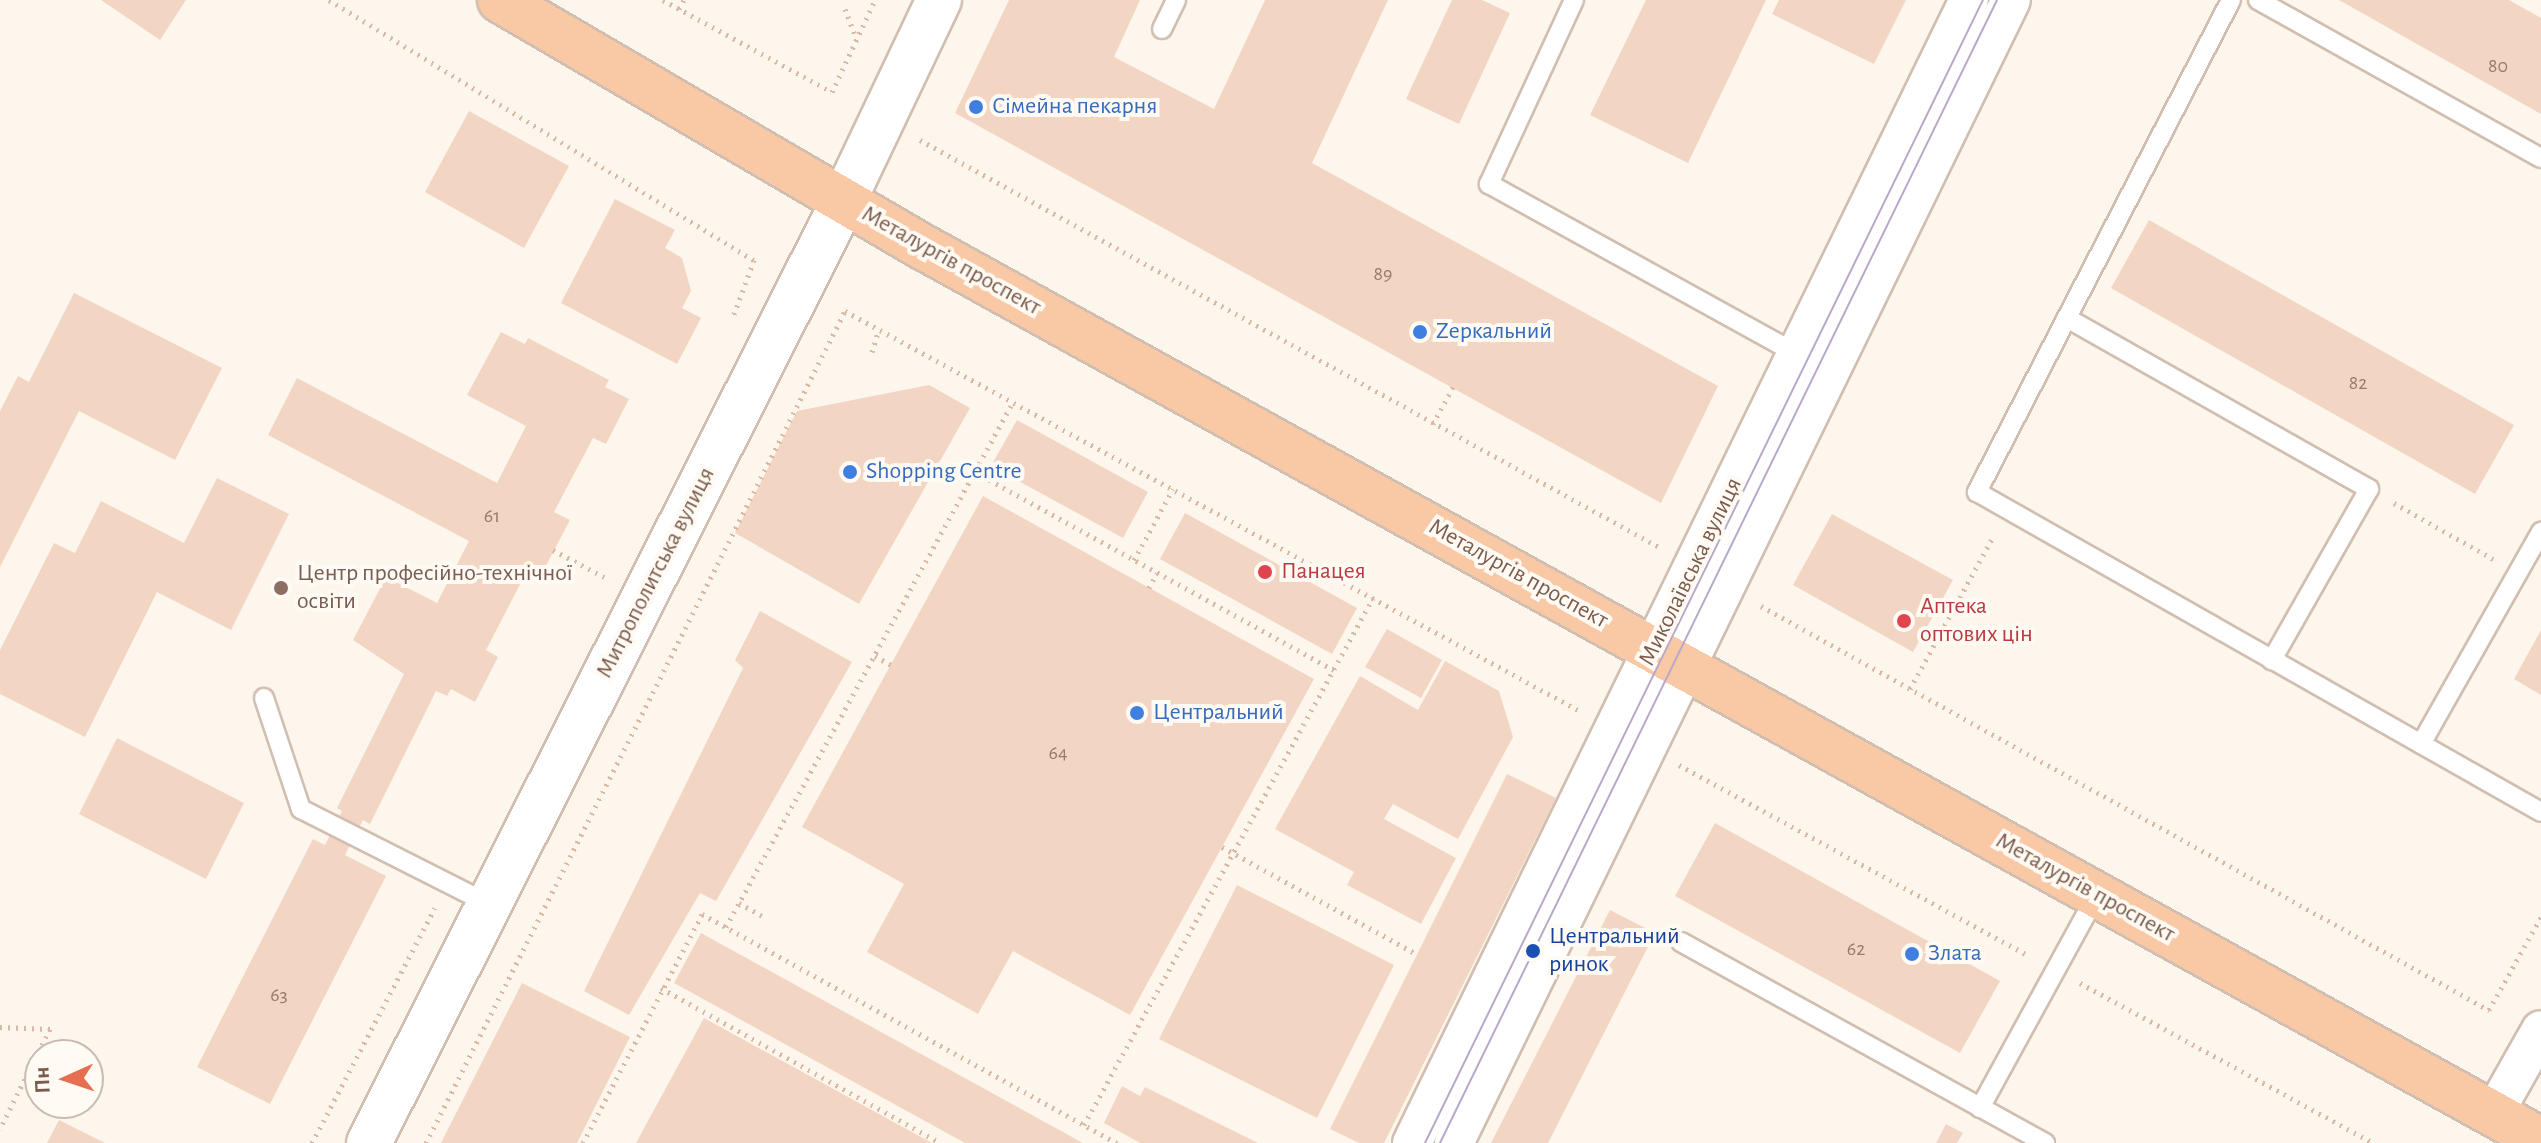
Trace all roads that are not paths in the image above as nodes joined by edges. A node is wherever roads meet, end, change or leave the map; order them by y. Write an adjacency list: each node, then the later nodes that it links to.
1 (500, 0): 11 (highway, Металургів проспект)
2 (939, 0): 11 (main road, Митрополитська вулиця)
3 (1176, 0): 9 (lane)
4 (1574, 0): 13 (lane)
5 (1969, 0): 13 (street, Миколаївська вулиця)
6 (2011, 0): 14 (street, Миколаївська вулиця)
7 (2231, 0): 12 (lane)
8 (2258, 0): 10 (lane)
9 (1162, 29)
10 (2541, 158)
11 (843, 202): 16 (highway, Металургів проспект); 22 (main road, Митрополитська вулиця)
12 (2067, 318): 17 (lane); 17 (lane)
13 (1797, 354): 14 (lane); 16 (street, Миколаївська вулиця)
14 (1830, 372): 16 (street, Миколаївська вулиця)
15 (2541, 532): 19 (lane)
16 (1670, 658): 21 (highway, Металургів проспект); 29 (street, Миколаївська вулиця); 30 (street, Миколаївська вулиця)
17 (2272, 660): 19 (lane)
18 (264, 698): 22 (lane)
19 (2421, 744): 20 (lane)
20 (2541, 812)
21 (2097, 894): 25 (lane); 26 (highway, Металургів проспект)
22 (489, 904): 28 (main road, Митрополитська вулиця)
23 (1681, 942): 25 (lane)
24 (2541, 1030): 26 (street)
25 (1980, 1108): 31 (lane)
26 (2494, 1113): 27 (highway, Металургів проспект)
27 (2541, 1140)
28 (369, 1143)
29 (1412, 1143)
30 (1454, 1143)
31 (2045, 1143)

